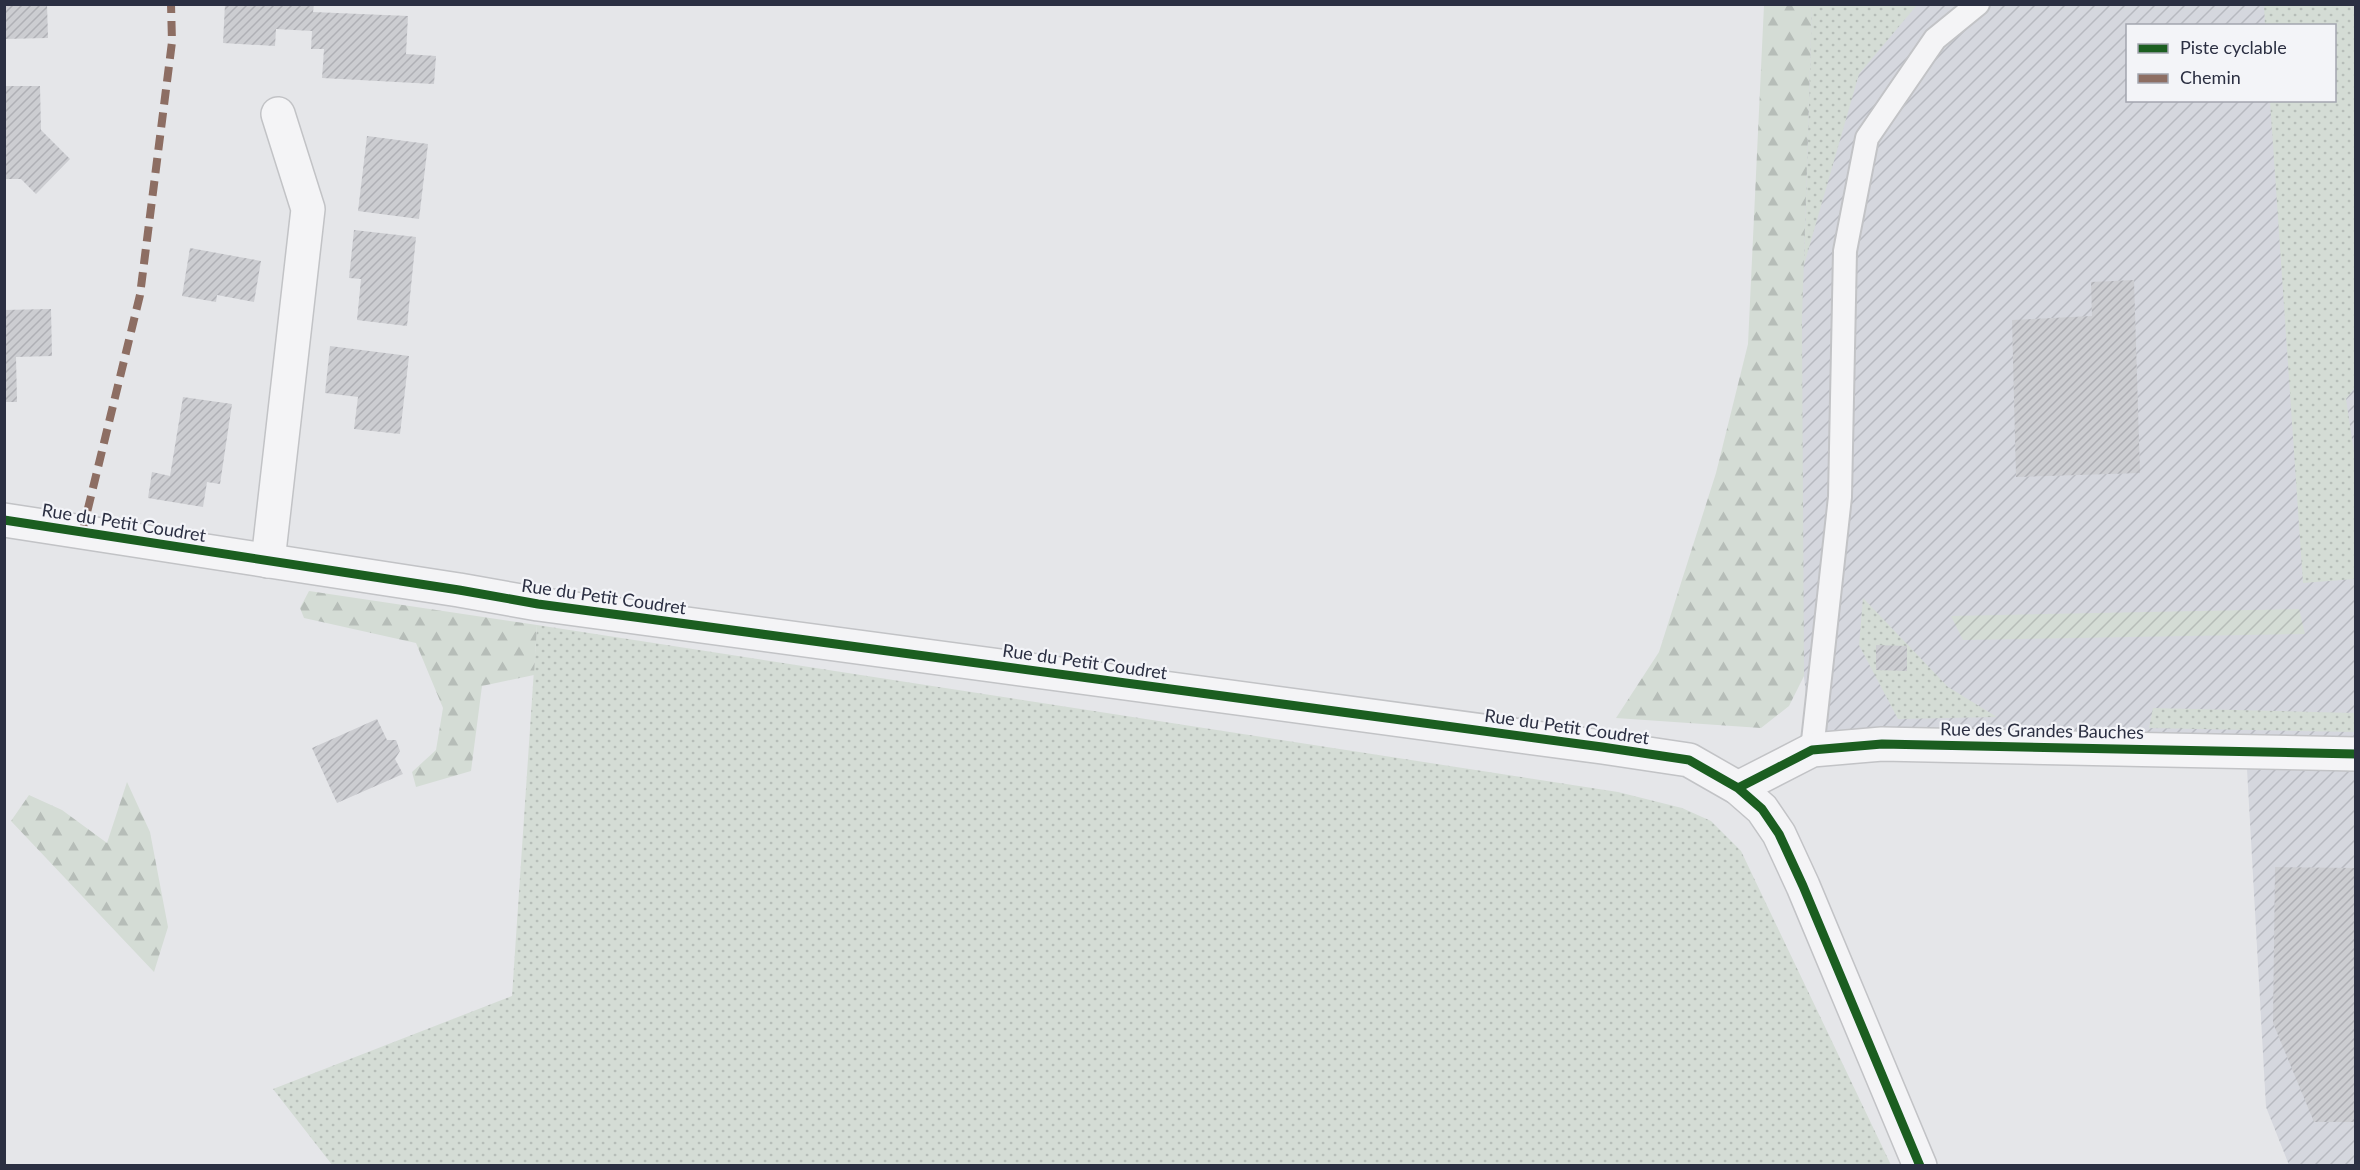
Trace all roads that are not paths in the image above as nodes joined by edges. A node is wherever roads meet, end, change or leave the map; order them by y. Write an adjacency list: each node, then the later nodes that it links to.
1 (1978, 4): 5 (lane)
2 (278, 114): 4 (street)
3 (4, 520): 4 (street, Rue du Petit Coudret)
4 (268, 561): 7 (street, Rue du Petit Coudret)
5 (1812, 750): 6 (street, Rue des Grandes Bauches); 7 (street, Rue des Grandes Bauches)
6 (2355, 754)
7 (1738, 788): 8 (street, Rue du Petit Coudret)
8 (1920, 1166)

